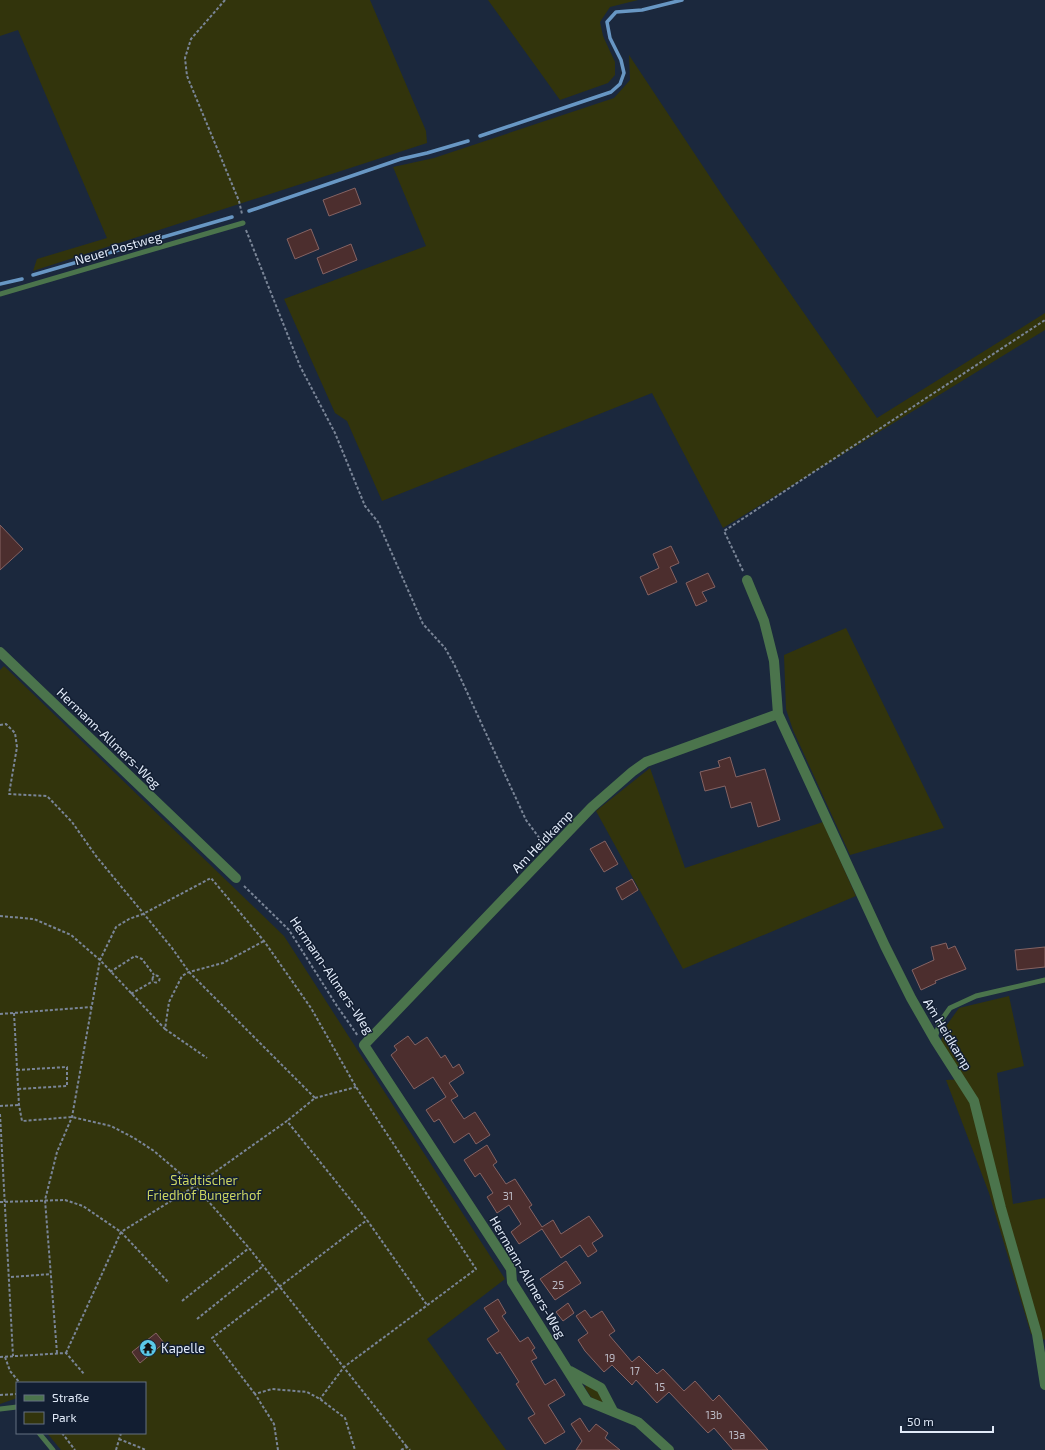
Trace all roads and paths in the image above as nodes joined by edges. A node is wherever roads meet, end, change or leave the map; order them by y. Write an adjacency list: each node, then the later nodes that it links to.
1 (225, 0): 2 (path)
2 (243, 222): 3 (lane, Neuer Postweg); 9 (path)
3 (0, 294)
4 (1045, 320): 5 (path)
5 (747, 580): 7 (street, Am Heidkamp)
6 (0, 652): 10 (street, Hermann-Allmers-Weg)
7 (778, 714): 9 (street, Am Heidkamp); 21 (street, Am Heidkamp)
8 (0, 725): 11 (path)
9 (551, 851): 28 (street, Am Heidkamp)
10 (236, 878): 28 (path, Hermann-Allmers-Weg)
11 (143, 914): 13 (path); 14 (path); 16 (path)
12 (0, 916): 14 (path)
13 (264, 941): 16 (path); 31 (path)
14 (100, 960): 15 (path); 22 (path)
15 (110, 972): 17 (path); 20 (path)
16 (189, 972): 26 (path); 33 (path)
17 (154, 975): 19 (path); 19 (path)
18 (1045, 980): 23 (lane)
19 (153, 981): 20 (path)
20 (131, 994): 26 (path)
21 (914, 1005): 23 (path); 27 (street, Am Heidkamp)
22 (92, 1007): 25 (path); 37 (path)
23 (950, 1008): 27 (lane)
24 (14, 1013): 30 (path)
25 (0, 1014)
26 (165, 1029): 29 (path)
27 (935, 1040): 64 (street, Am Heidkamp)
28 (364, 1045): 61 (street, Hermann-Allmers-Weg)
29 (207, 1058)
30 (17, 1070): 32 (path); 32 (path)
31 (356, 1087): 33 (path); 53 (path)
32 (18, 1089): 34 (path)
33 (315, 1098): 39 (path)
34 (19, 1105): 35 (path); 37 (path)
35 (0, 1106)
36 (0, 1114): 38 (path)
37 (72, 1117): 40 (path); 41 (path)
38 (0, 1118): 43 (path)
39 (287, 1121): 40 (path); 44 (path)
40 (195, 1186): 45 (path); 46 (path)
41 (45, 1200): 43 (path); 45 (path); 48 (path)
42 (0, 1202): 43 (path)
43 (5, 1202): 58 (path)
44 (367, 1220): 51 (path); 53 (path)
45 (121, 1232): 50 (path); 56 (path)
46 (249, 1248): 47 (path); 52 (path)
47 (263, 1266): 51 (path); 54 (path)
48 (51, 1274): 49 (path); 55 (path)
49 (11, 1277)
50 (169, 1283)
51 (280, 1286): 60 (path); 66 (path)
52 (182, 1301)
53 (427, 1305): 60 (path)
54 (197, 1319)
55 (57, 1353): 56 (path); 58 (path)
56 (66, 1353): 62 (path)
57 (5, 1356): 58 (path); 59 (path); 63 (path)
58 (13, 1356)
59 (0, 1357)
60 (344, 1367): 68 (path); 76 (path)
61 (569, 1371): 71 (street, Hermann-Allmers-Weg); 71 (street, Hermann-Allmers-Weg)
62 (84, 1374)
63 (19, 1382)
64 (1045, 1385)
65 (16, 1394): 67 (path)
66 (255, 1394): 68 (path); 81 (path)
67 (0, 1395)
68 (320, 1399): 82 (path)
69 (16, 1407): 70 (lane)
70 (0, 1409)
71 (613, 1411): 85 (street, Hermann-Allmers-Weg)
72 (40, 1434): 77 (lane)
73 (63, 1434): 78 (path)
74 (121, 1434): 75 (path)
75 (119, 1439): 79 (path); 80 (path)
76 (407, 1447): 83 (path); 84 (path)
77 (53, 1450)
78 (75, 1450)
79 (116, 1450)
80 (146, 1450)
81 (278, 1450)
82 (355, 1450)
83 (401, 1450)
84 (410, 1450)
85 (669, 1450)

